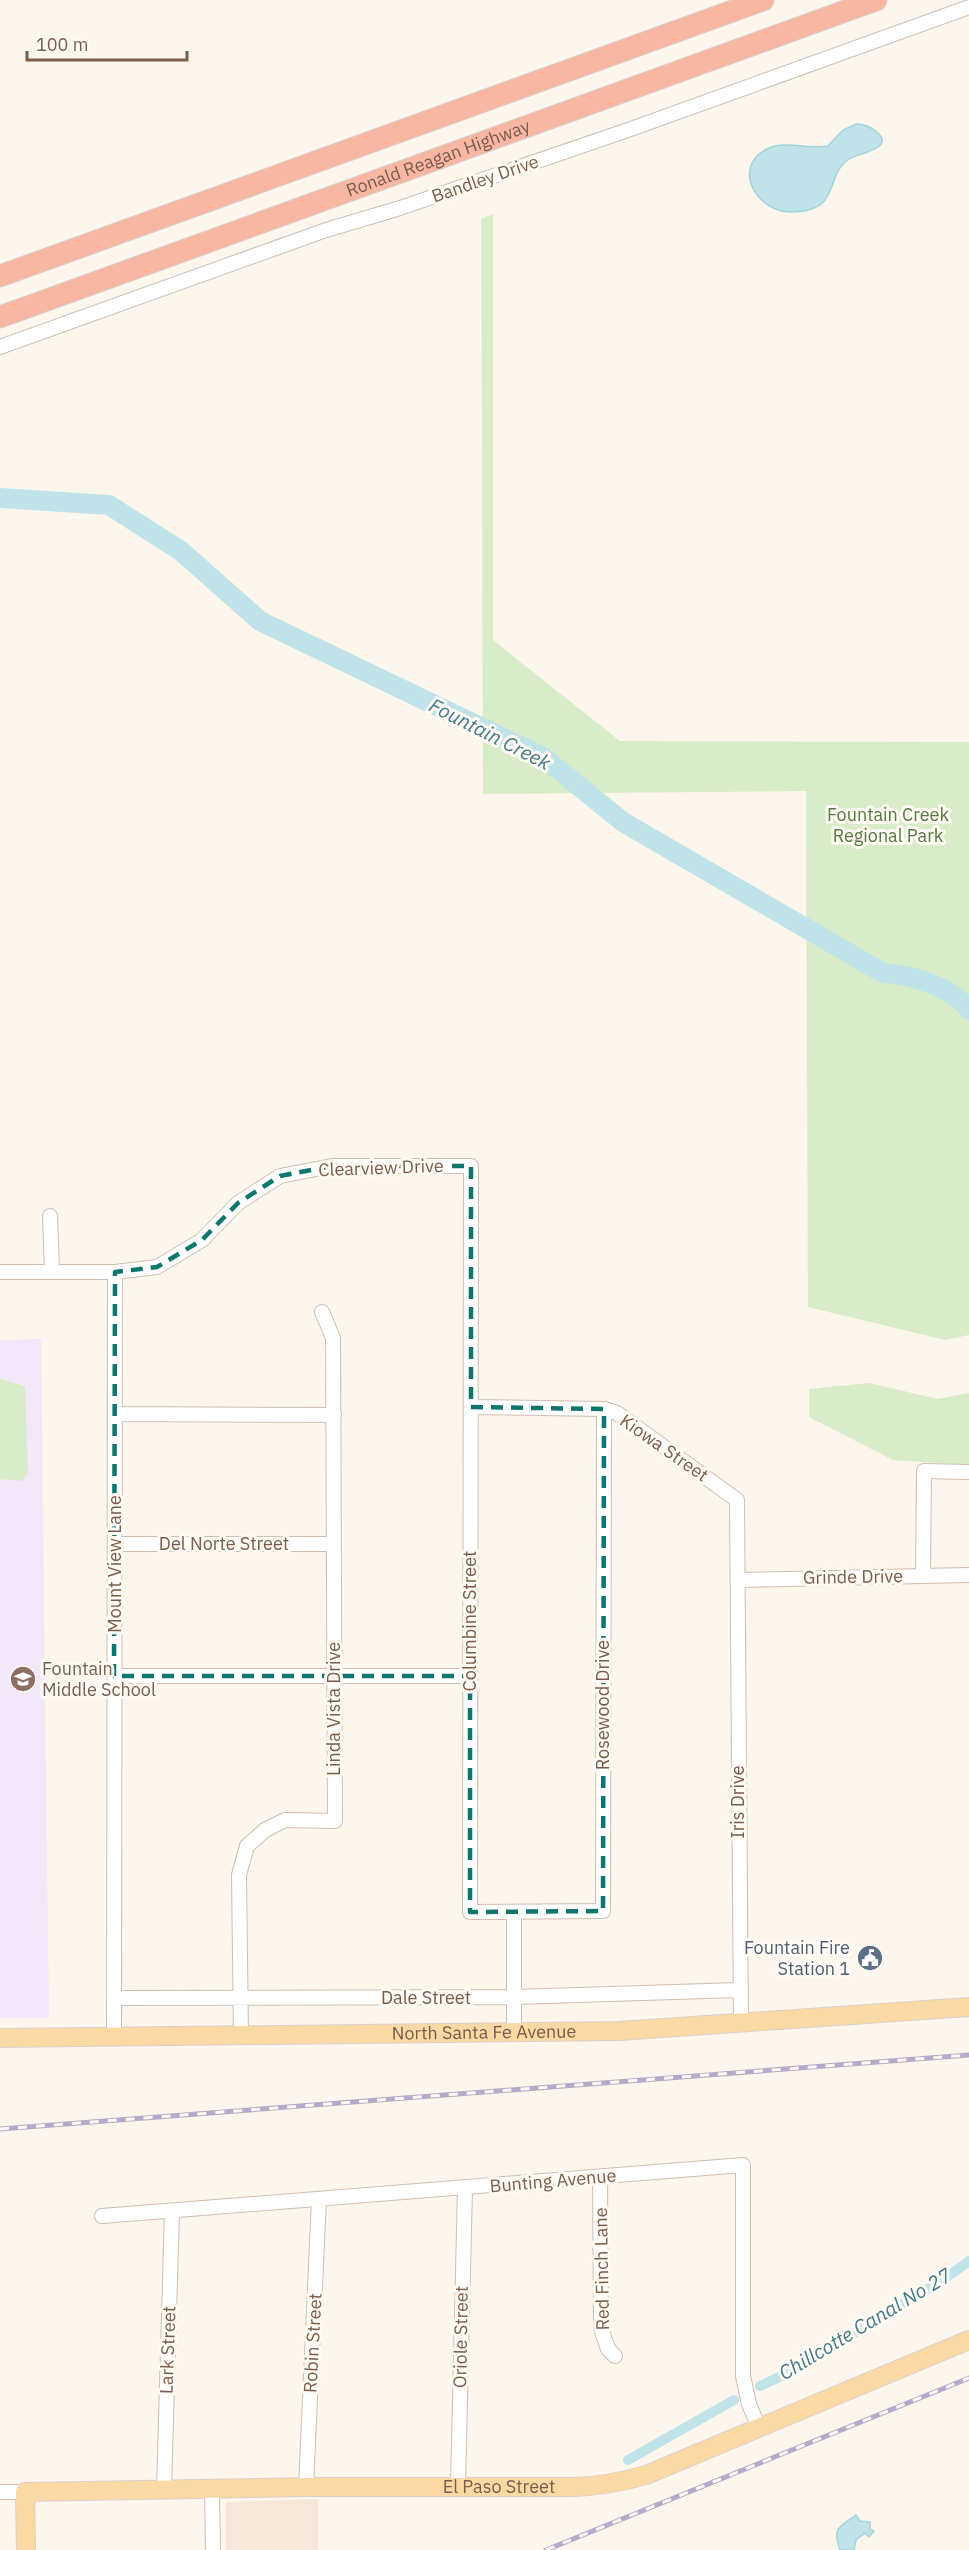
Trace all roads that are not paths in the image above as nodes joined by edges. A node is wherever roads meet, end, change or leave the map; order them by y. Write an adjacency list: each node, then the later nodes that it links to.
1 (763, 0): 4 (highway)
2 (876, 0): 5 (highway, Ronald Reagan Highway)
3 (969, 7): 6 (street, Bandley Drive)
4 (0, 276)
5 (0, 317)
6 (0, 347)
7 (471, 1166): 11 (street, Clearview Drive); 13 (street, Columbine Street)
8 (50, 1216): 9 (street)
9 (52, 1271): 10 (street, Clearview Drive); 11 (street, Clearview Drive)
10 (0, 1272)
11 (115, 1272): 15 (street, Mount View Lane)
12 (322, 1312): 16 (street, Linda Vista Drive)
13 (471, 1407): 14 (street, Kiowa Street); 25 (street, Columbine Street)
14 (604, 1409): 22 (street, Kiowa Street); 26 (street, Rosewood Drive)
15 (115, 1414): 16 (street); 18 (street, Mount View Lane)
16 (334, 1415): 19 (street, Linda Vista Drive)
17 (969, 1472): 20 (street)
18 (115, 1544): 19 (street, Del Norte Street); 23 (street, Mount View Lane)
19 (334, 1544): 24 (street, Linda Vista Drive)
20 (923, 1575): 21 (street, Grinde Drive); 22 (street, Grinde Drive)
21 (969, 1575)
22 (738, 1580): 27 (street, Iris Drive)
23 (114, 1676): 24 (street); 29 (street, Mount View Lane)
24 (335, 1676): 25 (street); 30 (street, Linda Vista Drive)
25 (470, 1676): 26 (street, Columbine Street)
26 (514, 1912): 28 (street)
27 (739, 1989): 28 (street, Dale Street); 32 (street, Iris Drive)
28 (514, 1997): 30 (street, Dale Street); 33 (street)
29 (114, 1998): 30 (street, Dale Street); 34 (street, Mount View Lane)
30 (240, 1998): 35 (street, Linda Vista Drive)
31 (969, 2007): 32 (main road, North Santa Fe Avenue)
32 (741, 2024): 33 (main road, North Santa Fe Avenue)
33 (514, 2032): 35 (main road, North Santa Fe Avenue)
34 (114, 2036): 35 (main road, North Santa Fe Avenue); 36 (main road, North Santa Fe Avenue)
35 (241, 2036)
36 (0, 2038)
37 (600, 2177): 38 (street, Bunting Avenue); 43 (street, Red Finch Lane); 44 (street, Bunting Avenue)
38 (465, 2188): 39 (street, Bunting Avenue); 45 (street, Oriole Street)
39 (320, 2199): 40 (street, Bunting Avenue); 46 (street, Robin Street)
40 (172, 2211): 41 (street, Bunting Avenue); 48 (street, Lark Street)
41 (102, 2217)
42 (969, 2340): 44 (main road, El Paso Street)
43 (615, 2356)
44 (758, 2426): 45 (main road, El Paso Street)
45 (458, 2485): 46 (main road, El Paso Street)
46 (306, 2487): 47 (main road, El Paso Street)
47 (212, 2489): 48 (main road, El Paso Street); 52 (street)
48 (164, 2490): 50 (main road, El Paso Street)
49 (0, 2492): 50 (street, El Paso Street)
50 (26, 2492): 51 (main road)
51 (26, 2550)
52 (213, 2550)

